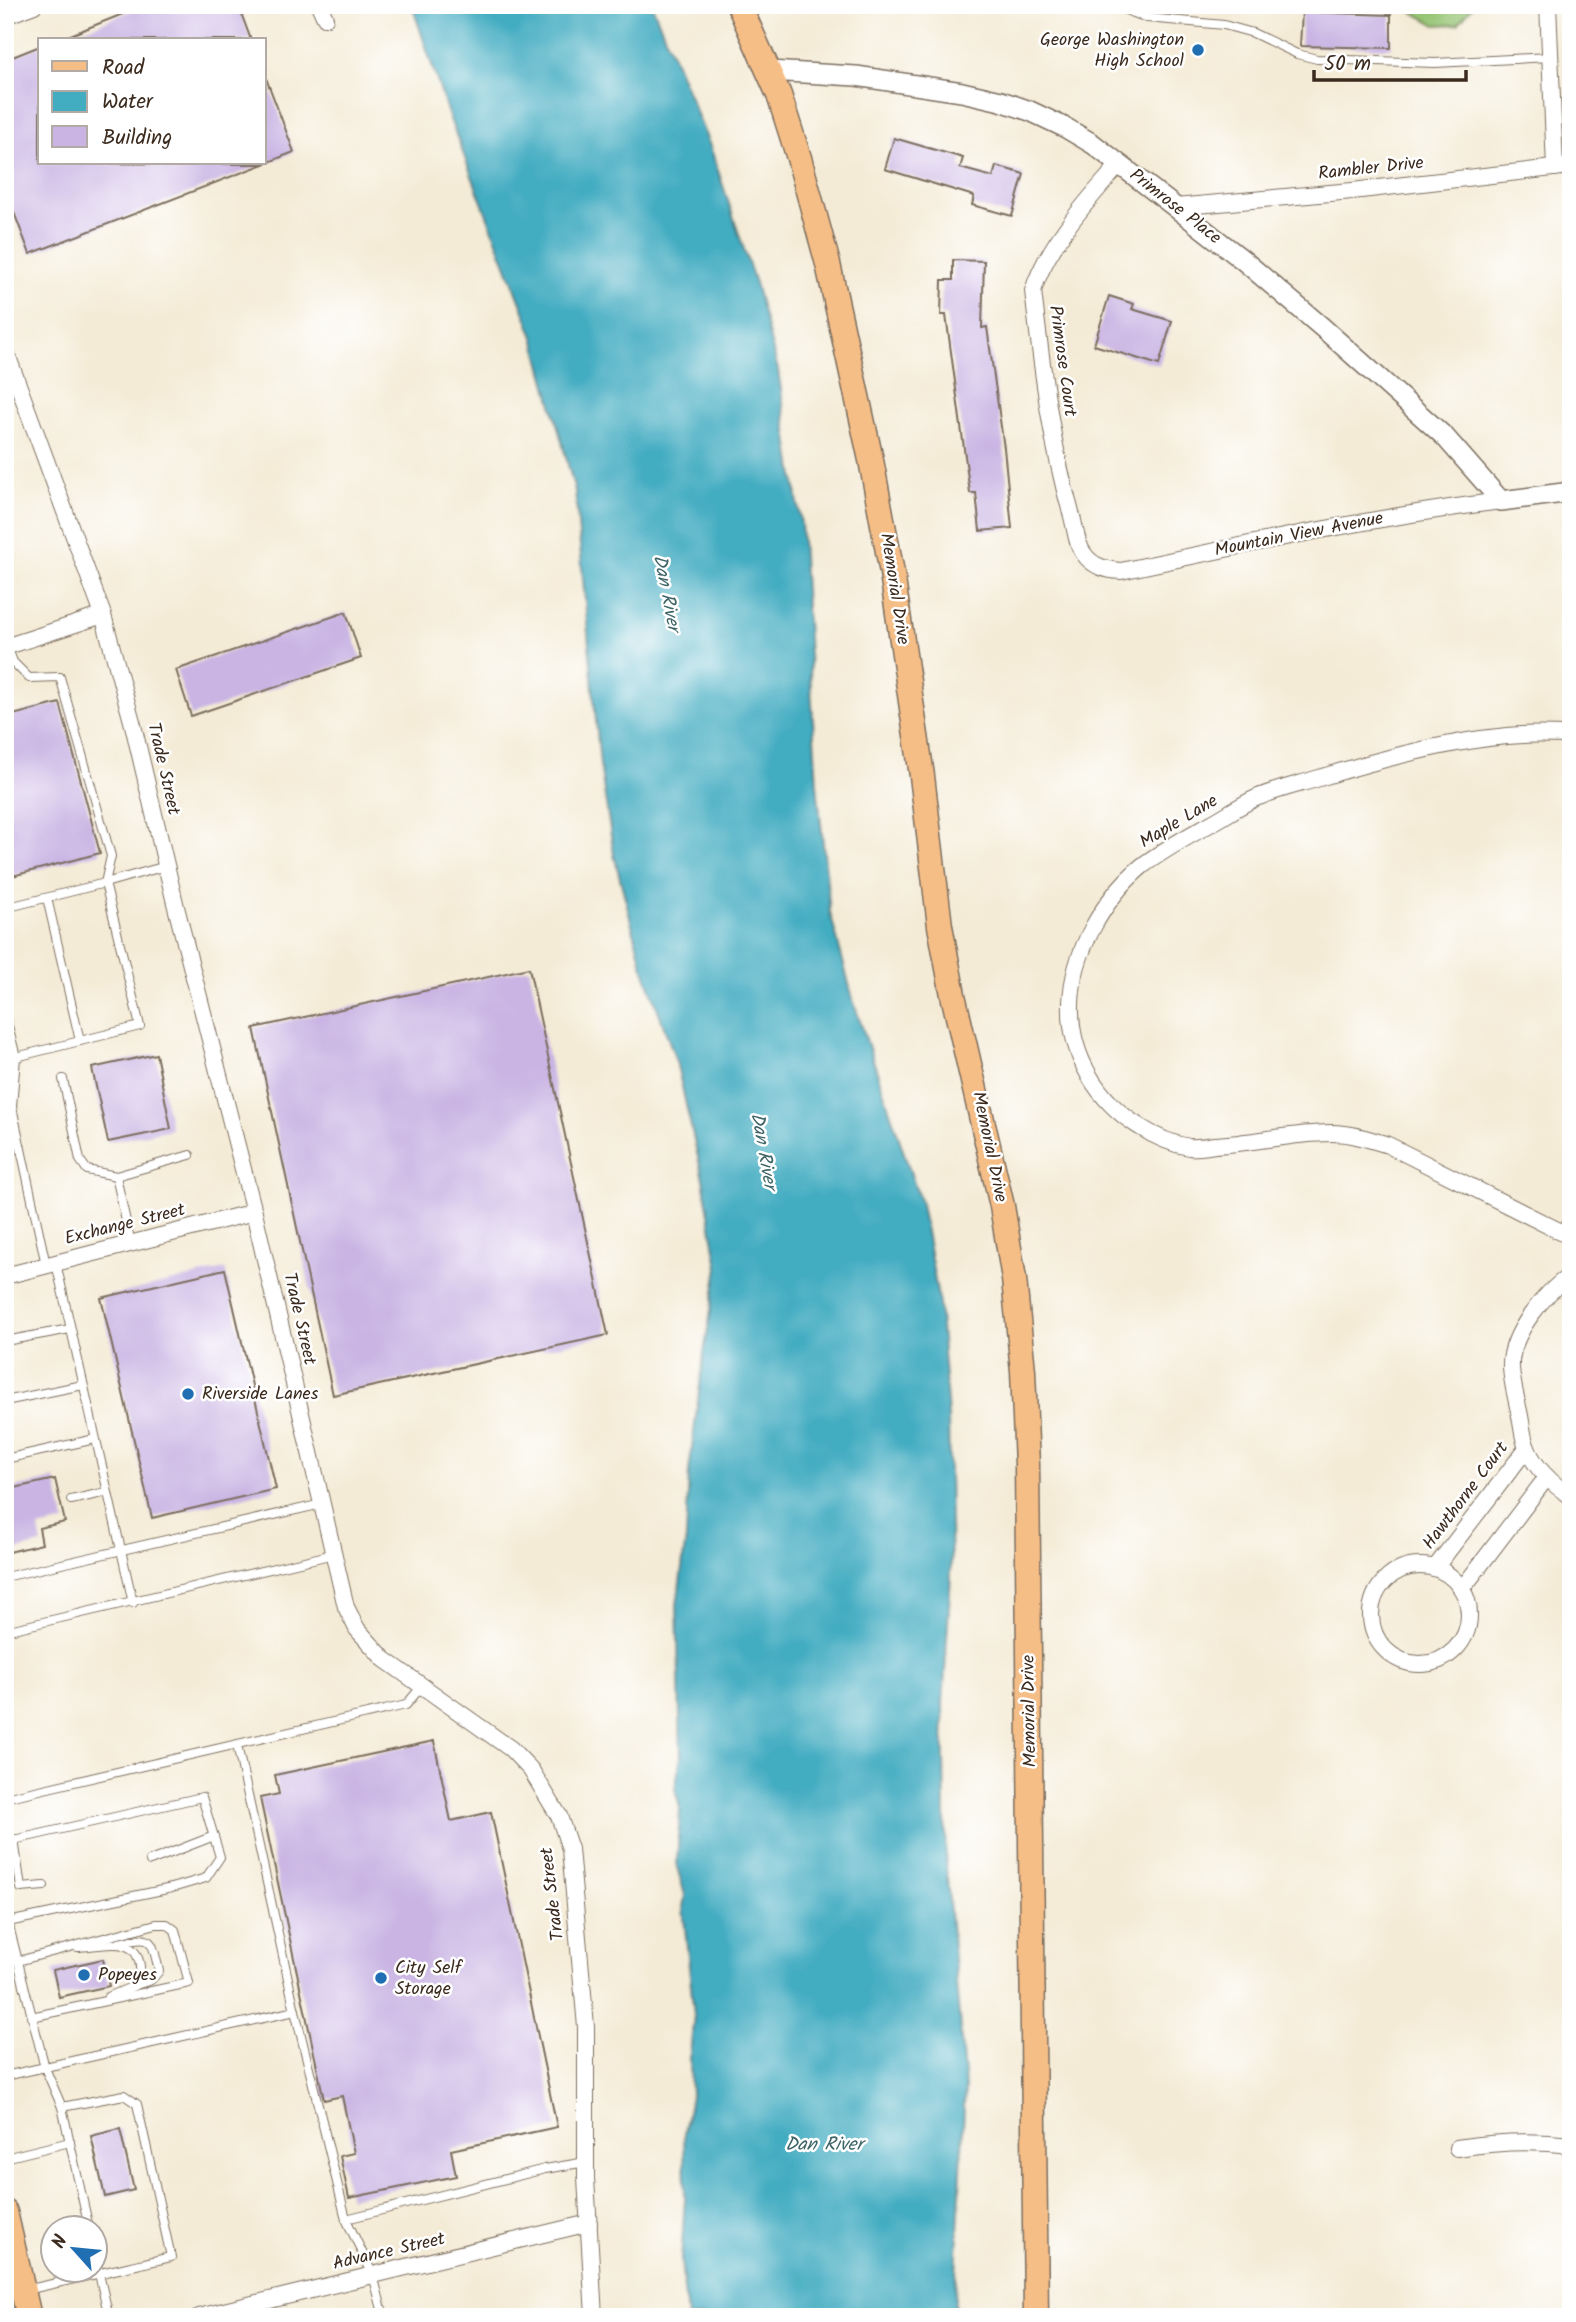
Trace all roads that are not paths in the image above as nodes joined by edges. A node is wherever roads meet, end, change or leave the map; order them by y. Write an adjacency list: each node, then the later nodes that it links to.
1 (34, 5): 5 (street)
2 (739, 5): 7 (main road, Memorial Drive)
3 (1113, 5): 6 (lane)
4 (1548, 5): 6 (street)
5 (5, 16)
6 (1551, 57): 9 (street)
7 (769, 71): 8 (street, Primrose Place); 91 (main road, Memorial Drive)
8 (1120, 164): 10 (street, Primrose Place); 14 (street, Primrose Court)
9 (1563, 167): 10 (street, Rambler Drive)
10 (1175, 207): 13 (street, Primrose Place)
11 (5, 348): 15 (street, Trade Street)
12 (1571, 492): 13 (street, Mountain View Avenue)
13 (1501, 501): 14 (street, Mountain View Avenue)
14 (1069, 505)
15 (103, 615): 16 (street); 18 (street, Trade Street)
16 (6, 647): 19 (lane)
17 (1571, 735): 29 (street, Maple Lane)
18 (166, 866): 19 (lane); 28 (street, Trade Street)
19 (105, 883): 20 (lane); 23 (lane)
20 (47, 898): 21 (lane); 23 (lane)
21 (5, 908)
22 (5, 1014): 24 (lane)
23 (80, 1041): 24 (lane)
24 (16, 1057): 31 (lane)
25 (64, 1079): 27 (lane)
26 (190, 1155): 27 (lane)
27 (116, 1176): 30 (lane)
28 (254, 1212): 30 (street, Exchange Street); 45 (street, Trade Street)
29 (1571, 1237)
30 (131, 1244): 31 (street, Exchange Street)
31 (51, 1264): 33 (street, Exchange Street); 34 (lane)
32 (1571, 1275): 39 (street)
33 (5, 1276)
34 (71, 1329): 35 (lane); 36 (lane)
35 (5, 1341)
36 (83, 1385): 37 (lane); 38 (lane)
37 (5, 1401)
38 (95, 1439): 40 (lane); 42 (lane)
39 (1527, 1448): 41 (street); 48 (street, Hawthorne Court)
40 (5, 1459)
41 (1547, 1477): 43 (street); 50 (street)
42 (107, 1492): 44 (lane); 46 (lane)
43 (1571, 1496)
44 (71, 1500)
45 (322, 1504): 46 (lane); 47 (street, Trade Street)
46 (121, 1551): 49 (lane); 51 (lane)
47 (334, 1554): 51 (lane); 53 (street, Trade Street)
48 (1435, 1568): 50 (street, Hawthorne Court); 50 (street, Hawthorne Court)
49 (5, 1577)
50 (1462, 1589)
51 (132, 1603): 52 (lane)
52 (5, 1631)
53 (422, 1686): 54 (lane); 76 (street, Trade Street)
54 (236, 1745): 55 (lane); 67 (lane)
55 (5, 1798)
56 (214, 1836): 57 (lane); 58 (lane); 61 (lane)
57 (10, 1840): 59 (lane)
58 (150, 1861)
59 (44, 1886)
60 (5, 1910): 61 (lane)
61 (8, 1922): 64 (lane)
62 (118, 1943): 63 (lane); 65 (lane); 65 (lane)
63 (66, 1947): 64 (lane); 66 (lane)
64 (18, 1961): 68 (lane)
65 (136, 1985): 66 (lane)
66 (90, 2005): 68 (lane)
67 (295, 2011): 69 (lane); 79 (lane)
68 (31, 2017): 69 (lane)
69 (45, 2068): 70 (lane); 71 (lane)
70 (5, 2076)
71 (62, 2107): 72 (lane); 81 (lane)
72 (70, 2142): 75 (lane); 78 (lane)
73 (1571, 2145): 74 (street)
74 (1457, 2148)
75 (5, 2158)
76 (586, 2162): 79 (lane); 80 (street, Trade Street)
77 (5, 2212): 85 (main road)
78 (86, 2214)
79 (346, 2219): 82 (lane)
80 (589, 2223): 82 (street, Advance Street); 90 (street, Trade Street)
81 (108, 2272)
82 (373, 2275): 88 (street, Advance Street); 89 (lane)
83 (54, 2284): 85 (lane)
84 (101, 2284): 87 (lane)
85 (23, 2291): 86 (main road)
86 (29, 2317)
87 (109, 2317)
88 (199, 2317)
89 (384, 2317)
90 (594, 2317)
91 (1036, 2317)

